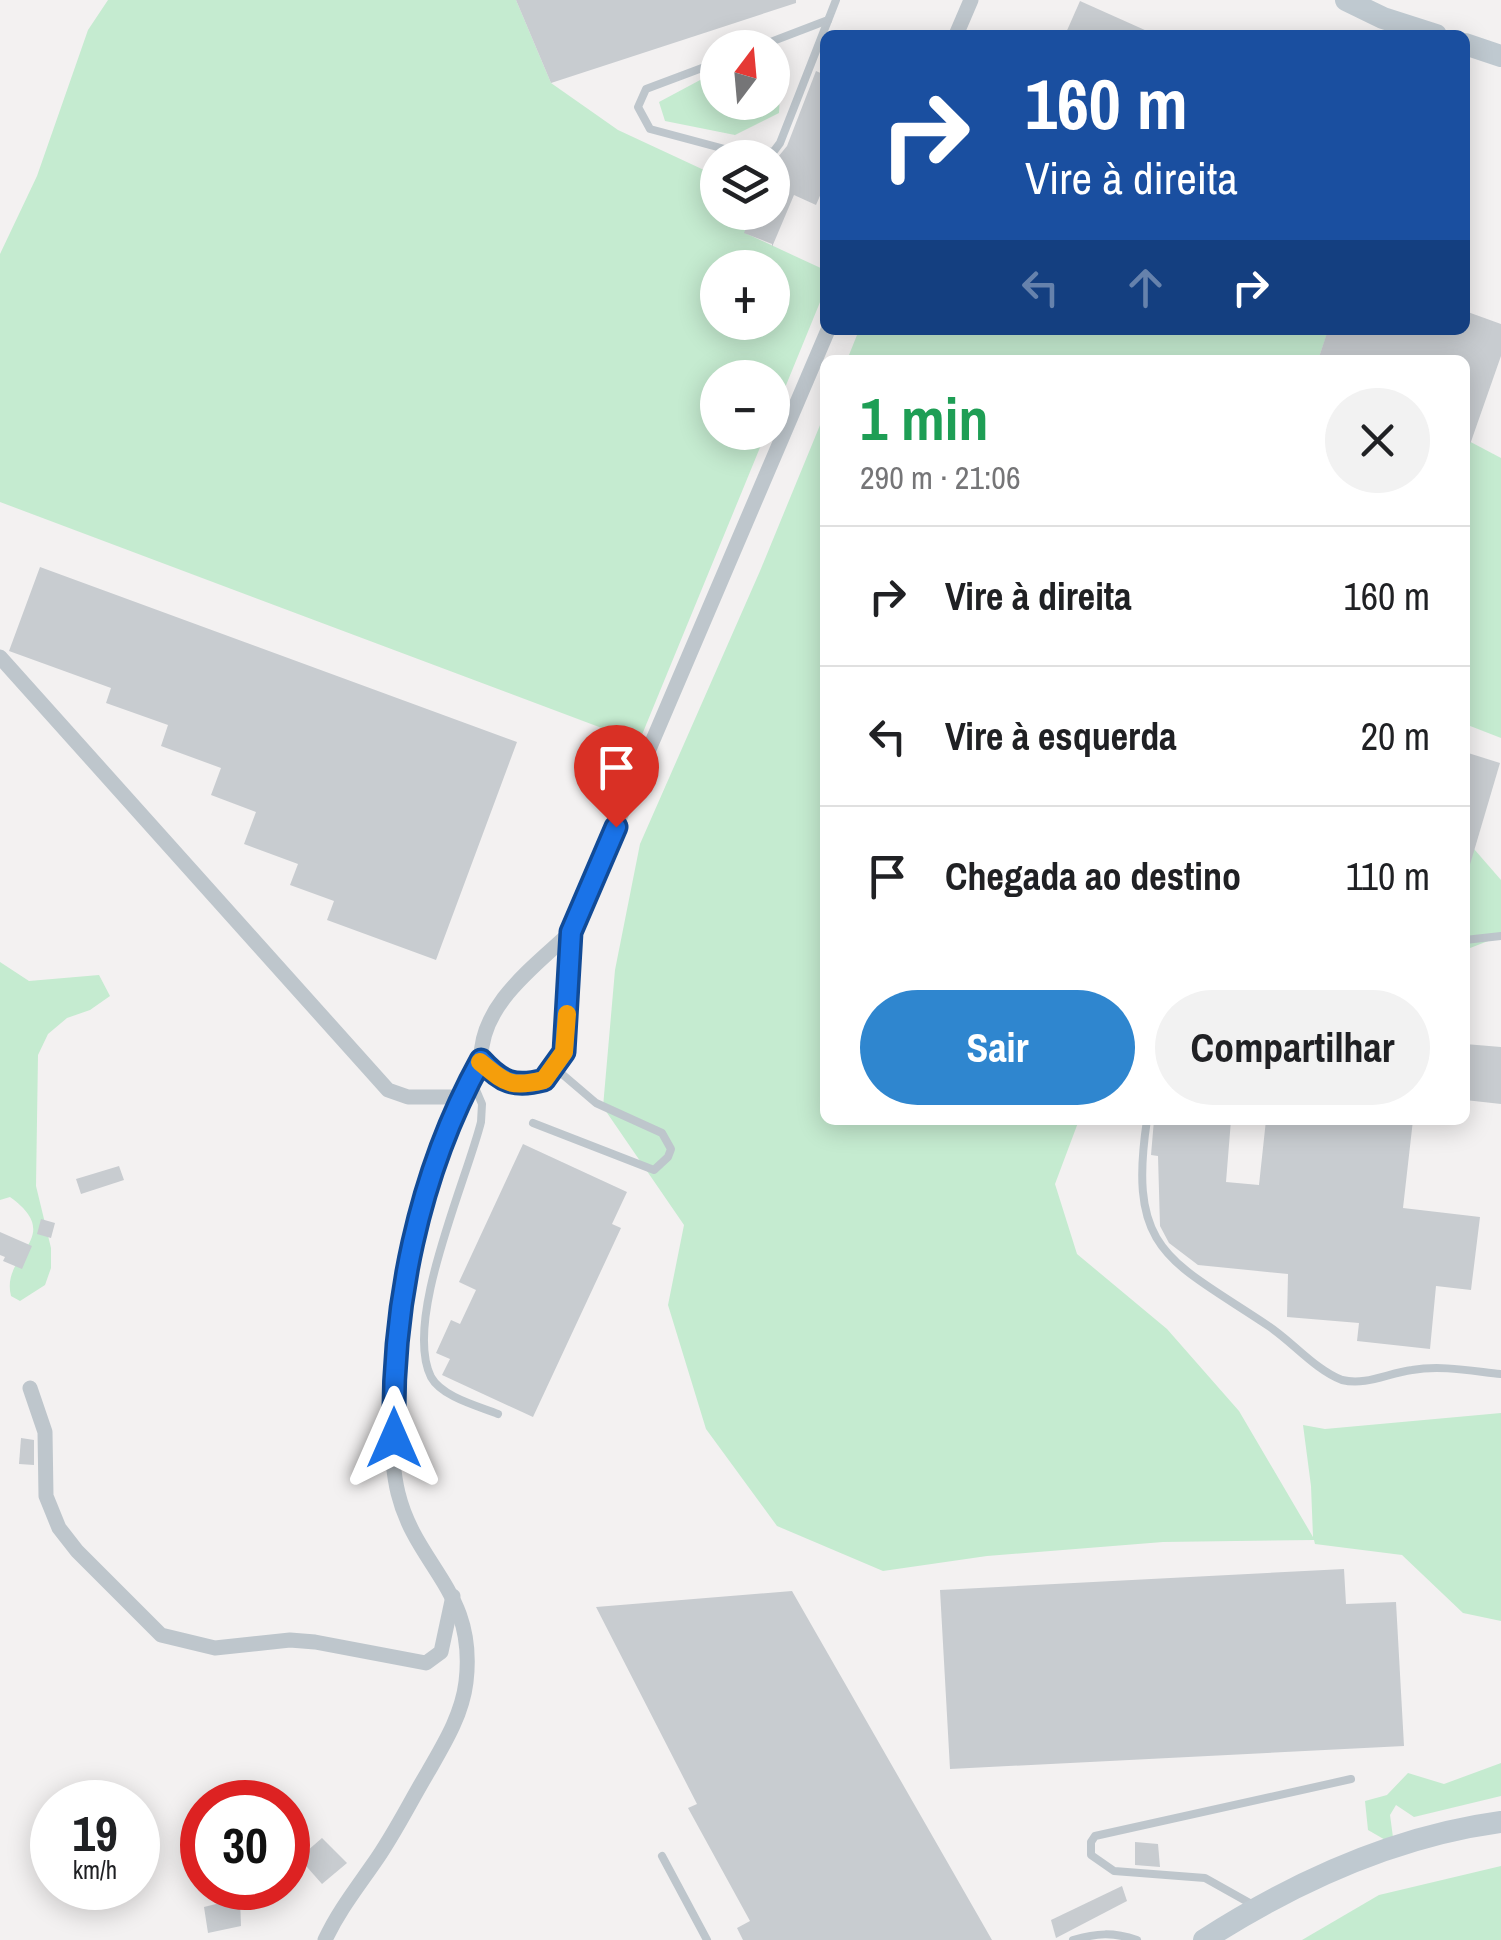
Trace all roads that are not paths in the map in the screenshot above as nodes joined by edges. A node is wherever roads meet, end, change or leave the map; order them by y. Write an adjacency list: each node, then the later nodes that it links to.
1 (836, 0): 5 (lane)
2 (971, 0): 7 (street)
3 (1346, 0): 4 (main road)
4 (1384, 9): 8 (main road)
5 (828, 20): 6 (lane); 9 (lane)
6 (824, 30)
7 (958, 30)
8 (1426, 30)
9 (790, 35)
10 (820, 40): 14 (lane)
11 (1470, 46): 12 (main road)
12 (1501, 56)
13 (700, 69): 15 (lane)
14 (790, 117)
15 (789, 120)
16 (826, 335): 18 (street)
17 (0, 657): 24 (street)
18 (571, 932): 21 (street); 22 (street)
19 (1501, 936): 20 (lane)
20 (1470, 939)
21 (481, 1060): 22 (street); 23 (street)
22 (554, 1068): 25 (lane)
23 (471, 1078): 24 (street); 29 (lane)
24 (460, 1098): 30 (street)
25 (533, 1123)
26 (1146, 1125): 27 (lane)
27 (1501, 1374)
28 (30, 1388): 30 (street)
29 (498, 1414)
30 (453, 1596): 35 (street)
31 (1351, 1778): 34 (lane)
32 (1501, 1822): 34 (main road)
33 (662, 1856): 36 (lane)
34 (1256, 1907): 39 (main road)
35 (325, 1940)
36 (706, 1940)
37 (1073, 1940): 38 (lane)
38 (1137, 1940)
39 (1204, 1940)

